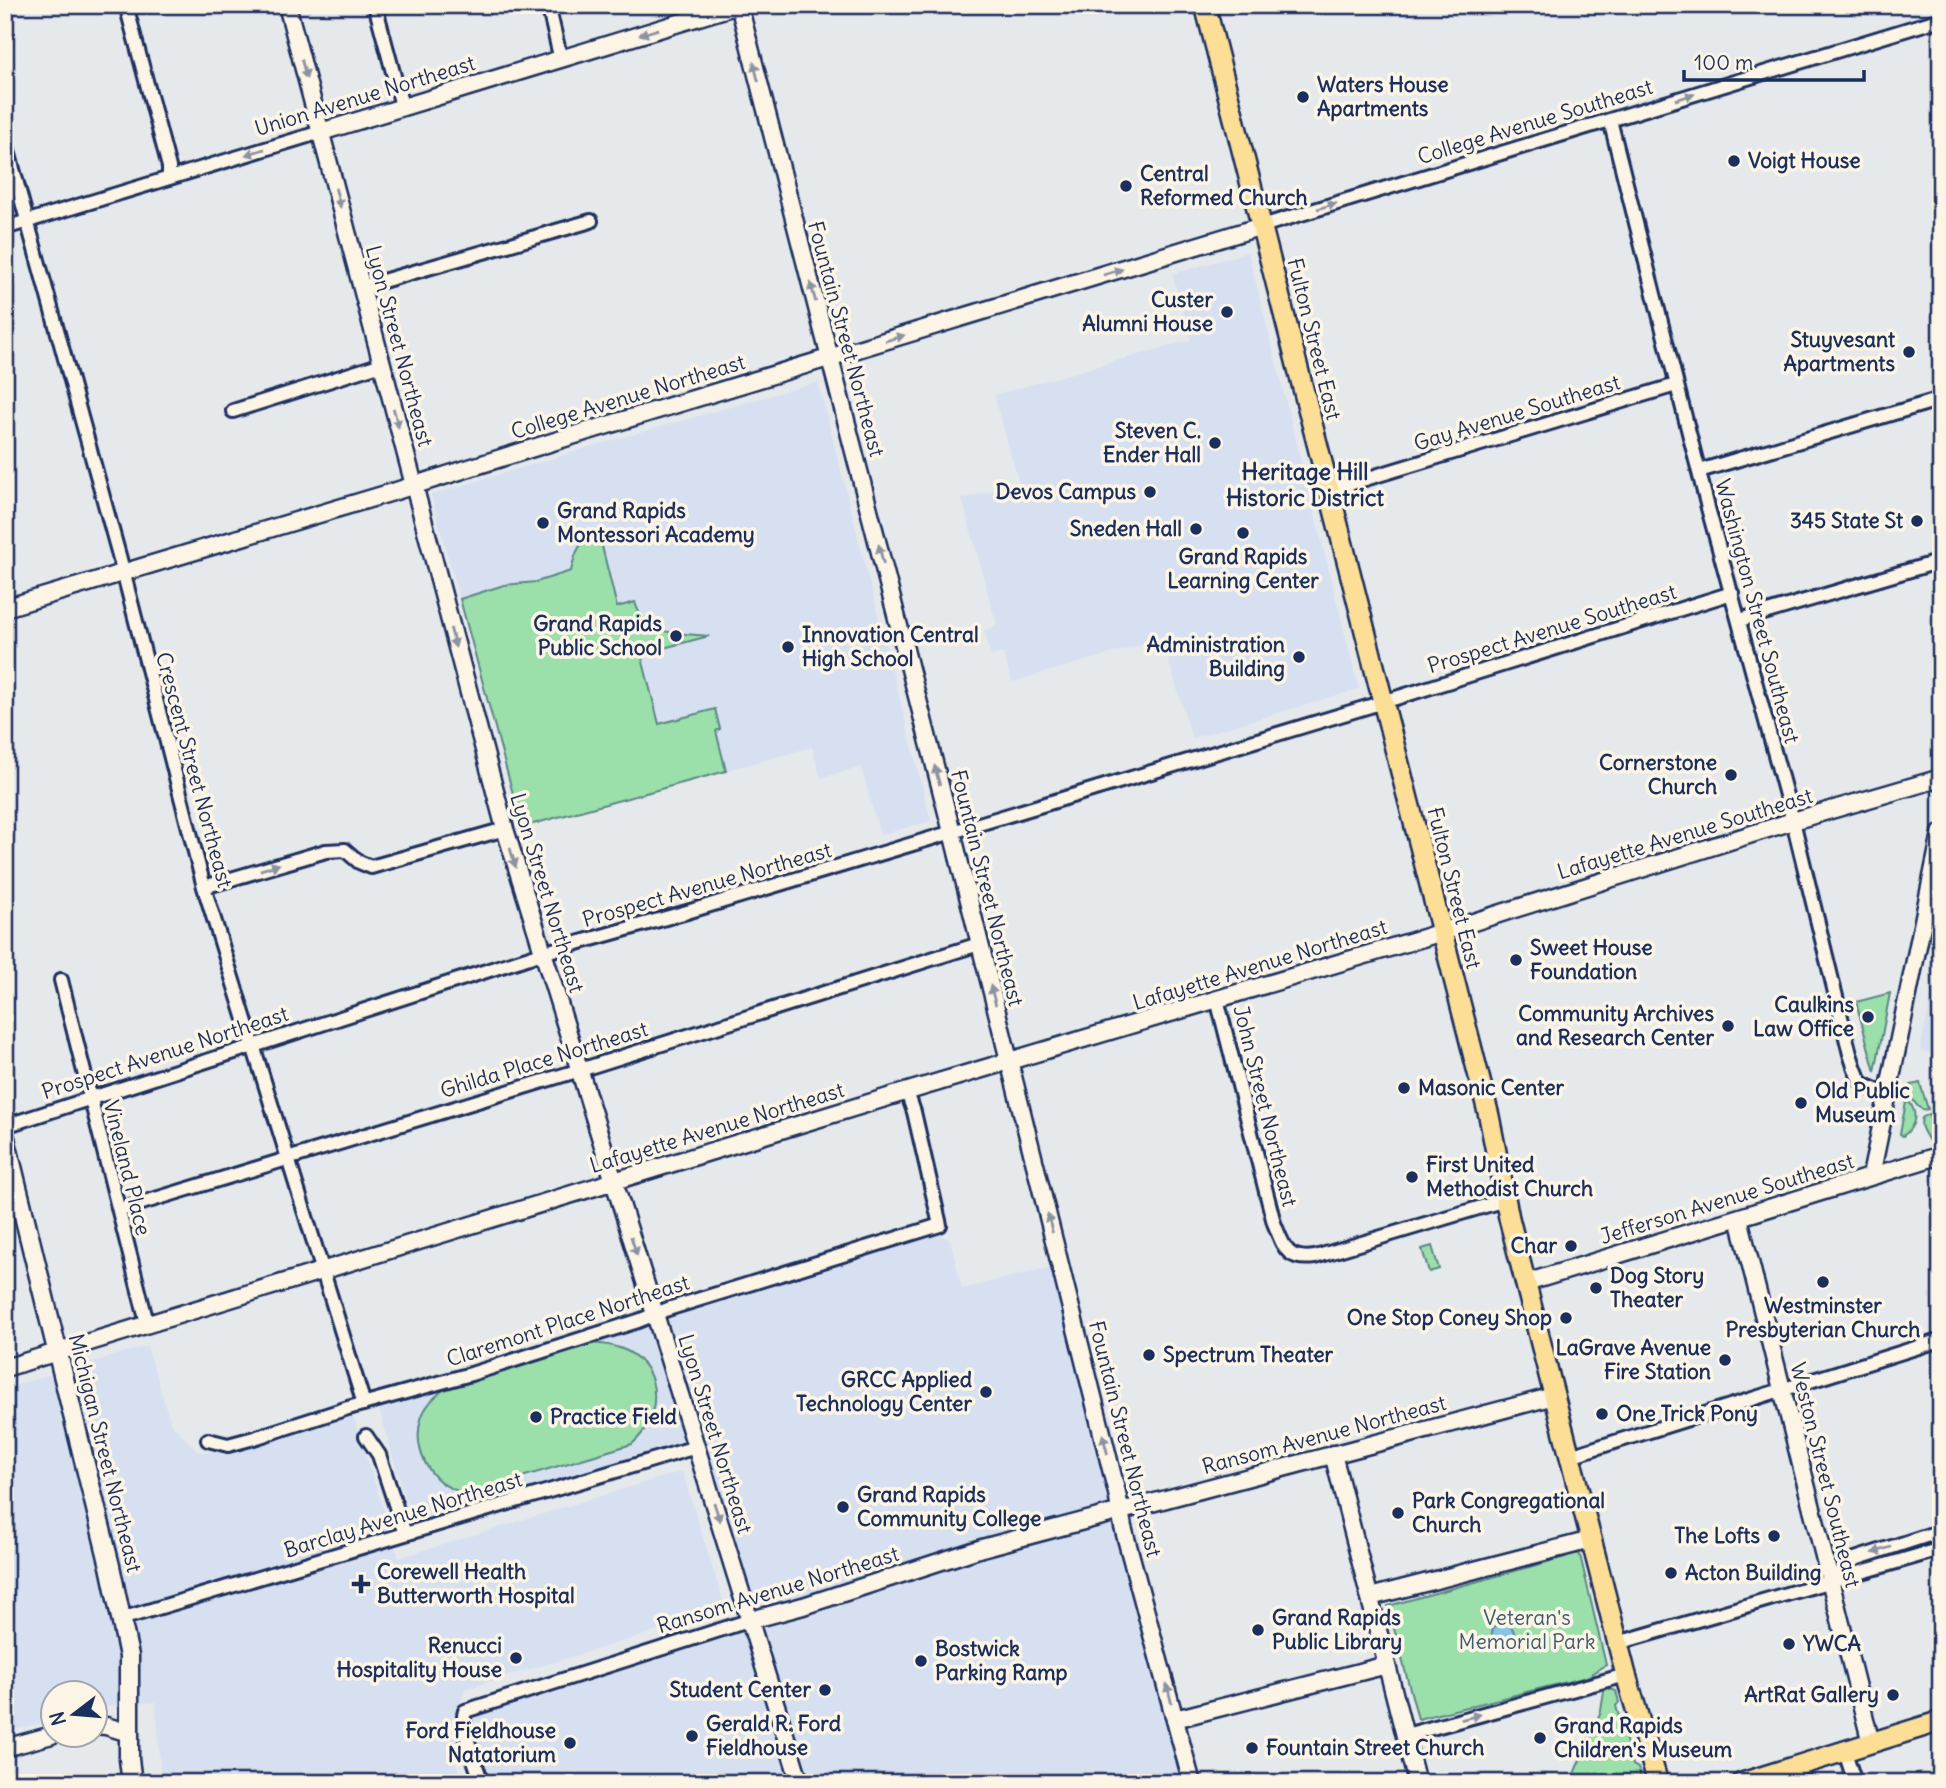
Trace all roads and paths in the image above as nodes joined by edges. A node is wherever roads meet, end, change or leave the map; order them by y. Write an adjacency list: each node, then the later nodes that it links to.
1 (126, 5): 13 (street)
2 (287, 5): 11 (street, Lyon Street Northeast, one-way to 11)
3 (375, 5): 9 (street)
4 (548, 5): 8 (street)
5 (738, 5): 8 (street, Union Avenue Northeast, one-way to 8); 19 (street, Fountain Street Northeast, one-way to 5)
6 (1205, 5): 16 (main road, Fulton Street East)
7 (1941, 19): 10 (street, College Avenue Southeast, one-way to 7)
8 (561, 60): 9 (street, Union Avenue Northeast)
9 (402, 106): 11 (street, Union Avenue Northeast)
10 (1610, 120): 16 (street, College Avenue Southeast, one-way to 10); 21 (street, Washington Street Southeast)
11 (321, 132): 13 (street, Union Avenue Northeast, one-way to 13); 18 (street, Lyon Street Northeast, one-way to 18)
12 (5, 140): 14 (street, Crescent Street Northeast)
13 (169, 178): 14 (street, Union Avenue Northeast)
14 (27, 221): 17 (street, Union Avenue Northeast); 28 (street, Crescent Street Northeast)
15 (591, 221): 18 (street)
16 (1262, 226): 19 (street, College Avenue Northeast, one-way to 16); 26 (main road, Fulton Street East)
17 (5, 228)
18 (362, 287): 20 (street, Lyon Street Northeast)
19 (830, 358): 25 (street, College Avenue Northeast); 36 (street, Fountain Street Northeast, one-way to 19)
20 (382, 364): 23 (street); 25 (street, Lyon Street Northeast, one-way to 25)
21 (1676, 385): 24 (street, Washington Street Southeast); 26 (street, Gay Avenue Southeast)
22 (1941, 399): 24 (street)
23 (233, 411)
24 (1699, 471): 29 (street, Washington Street Southeast)
25 (413, 486): 28 (street, College Avenue Northeast); 35 (street, Lyon Street Northeast, one-way to 35)
26 (1329, 490): 32 (main road, Fulton Street East)
27 (1941, 561): 31 (street)
28 (124, 573): 30 (street, College Avenue Northeast); 38 (street, Crescent Street Northeast)
29 (1732, 593): 31 (street, Washington Street Southeast); 32 (street, Prospect Avenue Southeast)
30 (5, 608)
31 (1740, 620): 34 (street, Washington Street Southeast)
32 (1383, 702): 36 (street, Prospect Avenue Northeast); 39 (main road, Fulton Street East)
33 (1941, 778): 34 (street, Lafayette Avenue Southeast)
34 (1793, 821): 39 (street, Lafayette Avenue Southeast); 48 (street, Washington Street Southeast)
35 (505, 829): 38 (street, one-way to 35); 41 (street, Lyon Street Northeast, one-way to 41)
36 (952, 832): 40 (street, Fountain Street Northeast); 41 (street, Prospect Avenue Northeast)
37 (1941, 834): 48 (street)
38 (204, 887): 44 (street, Crescent Street Northeast)
39 (1442, 932): 43 (street, Lafayette Avenue Northeast); 56 (main road, Fulton Street East)
40 (979, 944): 45 (street, Fountain Street Northeast, one-way to 40); 46 (street, Ghilda Place Northeast)
41 (542, 953): 44 (street, Prospect Avenue Northeast); 46 (street, Lyon Street Northeast)
42 (61, 980): 49 (street, Vineland Place)
43 (1217, 999): 45 (street, Lafayette Avenue Northeast); 56 (street, John Street Northeast)
44 (253, 1045): 49 (street, Prospect Avenue Northeast); 53 (street, Crescent Street Northeast)
45 (1010, 1061): 47 (street, Lafayette Avenue Northeast); 74 (street, Fountain Street Northeast, one-way to 45)
46 (580, 1070): 53 (street, Ghilda Place Northeast); 55 (street, Lyon Street Northeast)
47 (906, 1092): 55 (street, Lafayette Avenue Northeast); 61 (street, Claremont Place Northeast)
48 (1887, 1094): 54 (street)
49 (90, 1097): 50 (street, Prospect Avenue Northeast); 57 (street, Vineland Place)
50 (5, 1126)
51 (5, 1138): 64 (main road, Michigan Street Northeast)
52 (1941, 1155): 54 (street, Jefferson Avenue Southeast)
53 (287, 1158): 57 (street, Ghilda Place Northeast); 59 (street, Crescent Street Northeast)
54 (1871, 1176): 58 (street, Jefferson Avenue Southeast)
55 (613, 1181): 59 (street, Lafayette Avenue Northeast); 61 (street, Lyon Street Northeast, one-way to 61)
56 (1505, 1200): 60 (main road, Fulton Street East)
57 (119, 1210): 62 (street, Vineland Place)
58 (1739, 1217): 60 (street, Jefferson Avenue Southeast); 66 (street, Weston Street Southeast)
59 (323, 1270): 62 (street, Lafayette Avenue Northeast); 68 (street, Crescent Street Northeast)
60 (1526, 1283): 67 (main road, Fulton Street East)
61 (656, 1314): 68 (street, Claremont Place Northeast); 71 (street, Lyon Street Northeast)
62 (147, 1323): 64 (street, Lafayette Avenue Northeast)
63 (1941, 1339): 66 (street)
64 (57, 1352): 65 (street, Lafayette Avenue Northeast); 81 (main road, Michigan Street Northeast)
65 (5, 1368)
66 (1782, 1388): 73 (street); 79 (street, Weston Street Southeast)
67 (1554, 1396): 72 (street, Ransom Avenue Northeast); 73 (main road, Fulton Street East)
68 (364, 1404): 70 (street, Claremont Place Northeast)
69 (366, 1436): 76 (street)
70 (208, 1440)
71 (696, 1447): 76 (street, Barclay Avenue Northeast); 82 (street, Lyon Street Northeast, one-way to 82)
72 (1333, 1454): 74 (street, Ransom Avenue Northeast); 80 (street)
73 (1570, 1456): 77 (main road, Fulton Street East)
74 (1120, 1510): 82 (street, Ransom Avenue Northeast); 86 (street, Fountain Street Northeast, one-way to 74)
75 (1941, 1531): 79 (street, one-way to 79)
76 (405, 1534): 81 (street, Barclay Avenue Northeast)
77 (1591, 1539): 80 (street); 83 (main road, Fulton Street East)
78 (1941, 1549): 79 (street)
79 (1830, 1581): 83 (street); 92 (street, Weston Street Southeast)
80 (1370, 1597): 84 (street)
81 (121, 1619): 89 (main road, Michigan Street Northeast)
82 (751, 1620): 96 (street, Ransom Avenue Northeast); 97 (street, Lyon Street Northeast)
83 (1618, 1643): 85 (main road, Fulton Street East)
84 (1387, 1665): 86 (street); 90 (street)
85 (1626, 1675): 90 (street, one-way to 85); 100 (main road, Fulton Street East)
86 (1175, 1719): 98 (street, Fountain Street Northeast)
87 (1941, 1721): 92 (main road)
88 (108, 1727): 89 (street)
89 (129, 1733): 95 (main road, Michigan Street Northeast)
90 (1406, 1735): 99 (street)
91 (38, 1739): 93 (street)
92 (1871, 1743): 94 (main road)
93 (5, 1748)
94 (1845, 1752): 101 (main road); 102 (street)
95 (132, 1783)
96 (482, 1783)
97 (800, 1783)
98 (1192, 1783)
99 (1418, 1783)
100 (1658, 1783)
101 (1742, 1783)
102 (1855, 1783)

